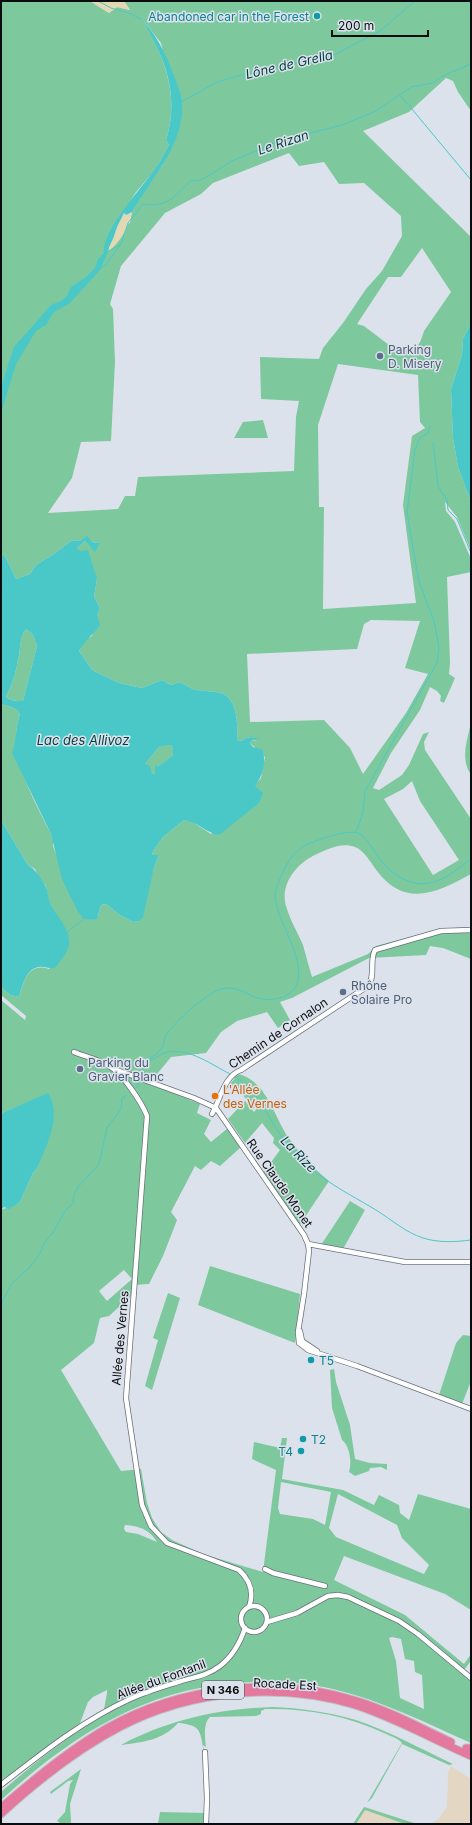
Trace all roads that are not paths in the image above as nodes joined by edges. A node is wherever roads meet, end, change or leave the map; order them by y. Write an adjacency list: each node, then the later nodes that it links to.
1 (471, 930): 4 (street, Chemin de Cornalon)
2 (74, 1052): 3 (street, Allée des Vernes)
3 (114, 1069): 4 (street); 11 (street, Allée des Vernes)
4 (216, 1108): 5 (street, Chemin de Cornalon); 6 (street, Rue Claude Monet)
5 (212, 1114)
6 (308, 1244): 7 (street); 8 (street, Rue Claude Monet)
7 (471, 1262)
8 (471, 1409)
9 (265, 1568): 10 (street)
10 (325, 1586)
11 (252, 1599): 12 (street); 13 (street, Allée des Vernes)
12 (249, 1607): 13 (street); 17 (street)
13 (257, 1607): 14 (street)
14 (267, 1616): 15 (street); 16 (street)
15 (275, 1620): 16 (street); 20 (street)
16 (266, 1622): 18 (street)
17 (245, 1628): 18 (street); 19 (street, Allée du Fontanil)
18 (251, 1632): 19 (street, Allée du Fontanil)
19 (242, 1639): 23 (street, Allée du Fontanil)
20 (471, 1678)
21 (205, 1752): 26 (street)
22 (469, 1752): 24 (highway, Rocade Est / N 346); 25 (highway, Rocade Est / N 346)
23 (1, 1785)
24 (1, 1808)
25 (1, 1814)
26 (206, 1824)

